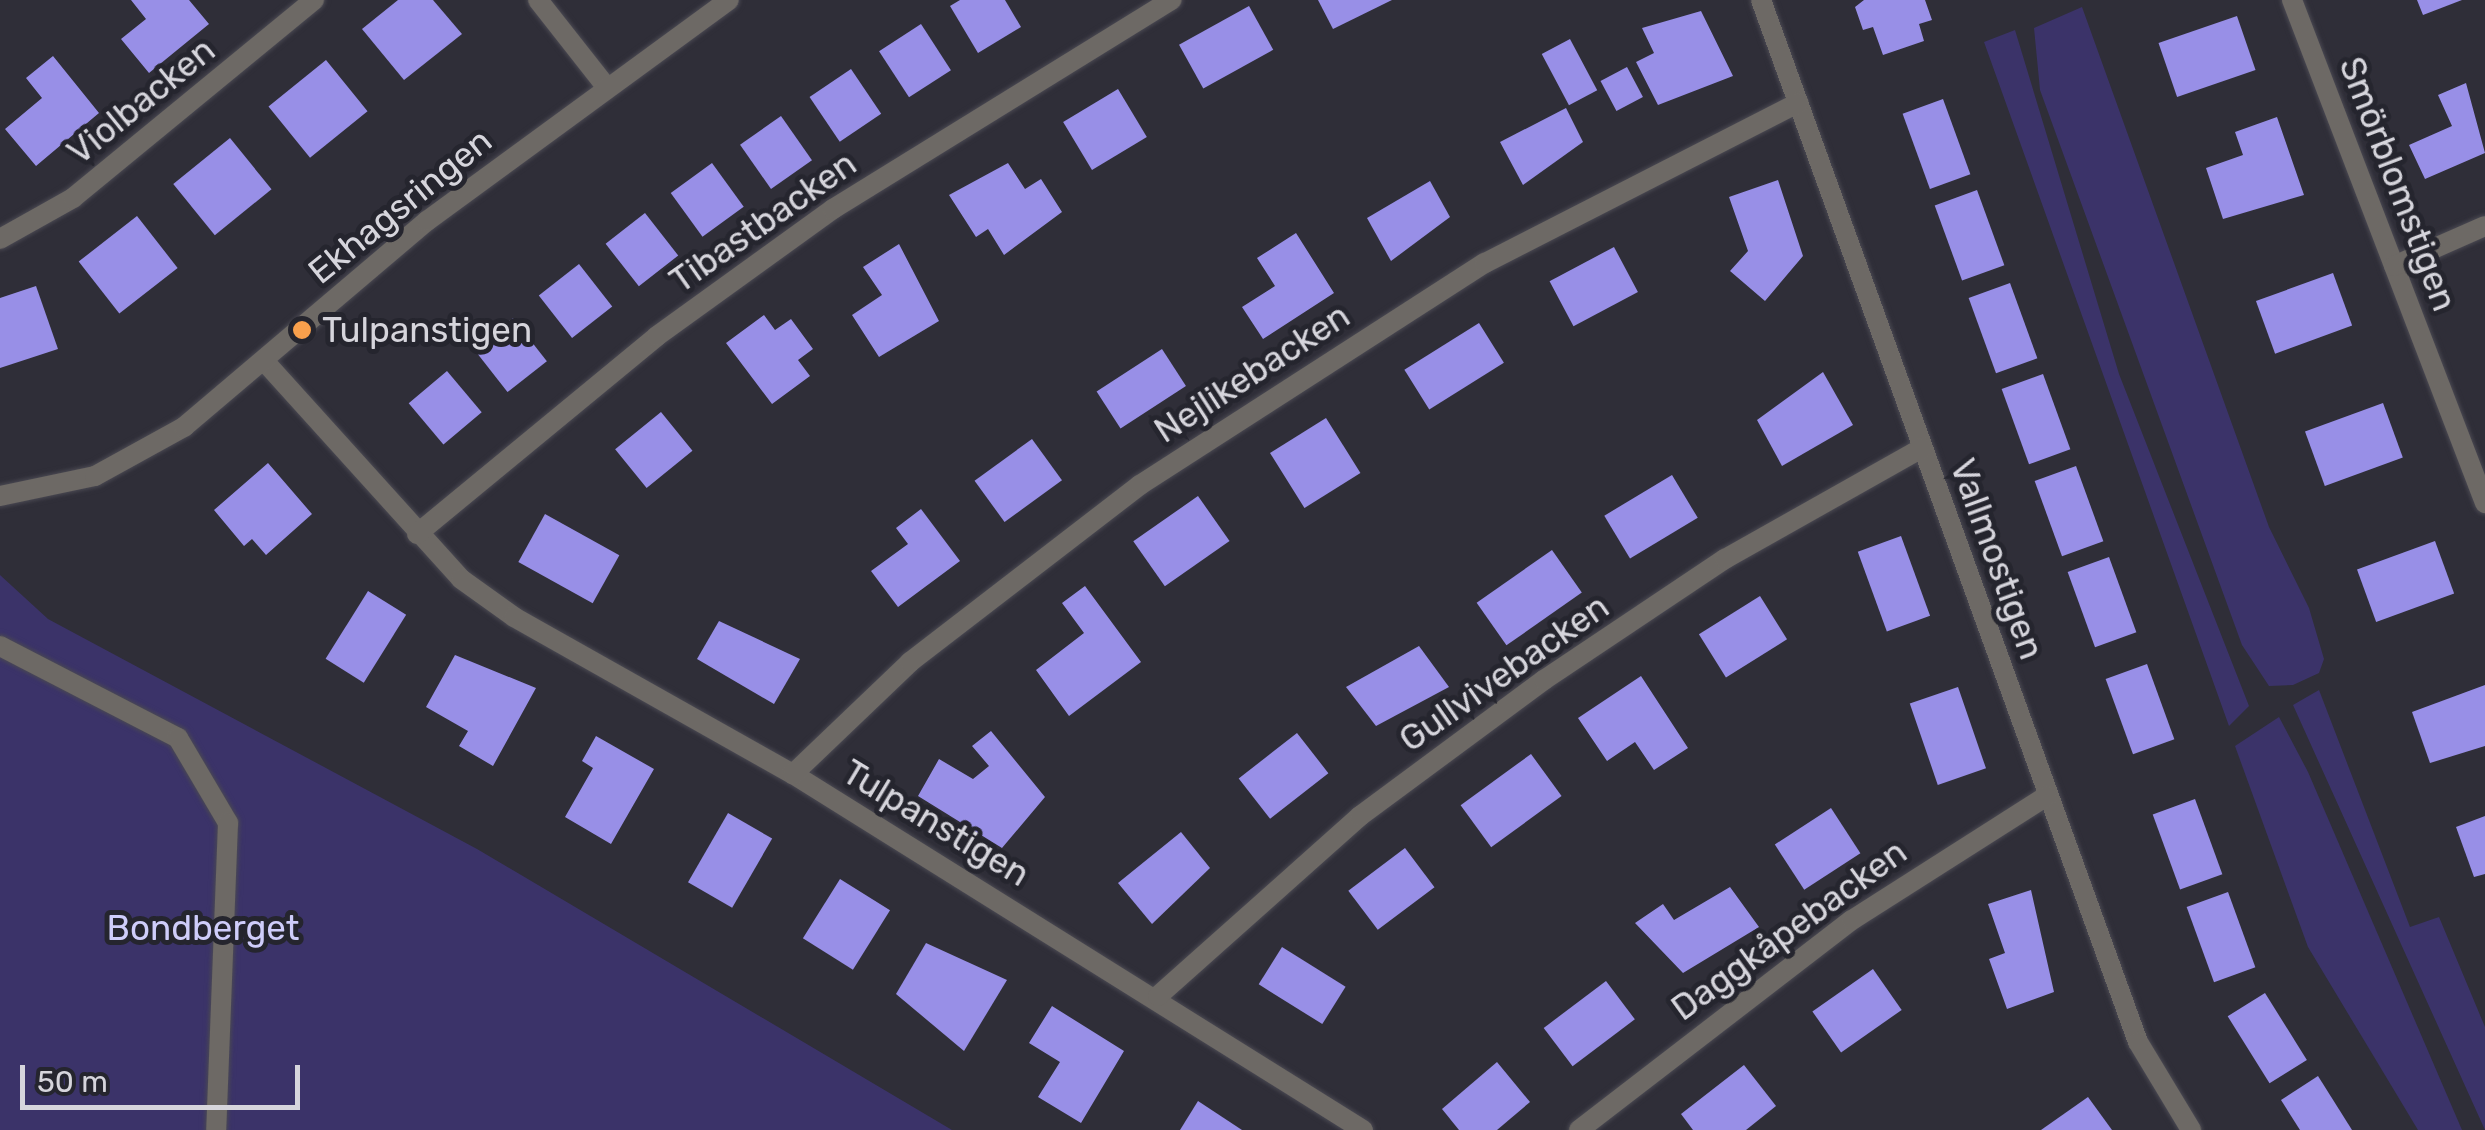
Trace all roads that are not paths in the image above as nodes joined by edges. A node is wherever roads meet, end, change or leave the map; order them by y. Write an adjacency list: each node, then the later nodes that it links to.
1 (314, 0): 10 (street, Violbacken)
2 (538, 0): 7 (street)
3 (729, 0): 7 (street, Ekhagsringen)
4 (1172, 0): 16 (street, Tibastbacken)
5 (1761, 0): 8 (street, Vallmostigen)
6 (2292, 0): 11 (street, Smörblomstigen)
7 (605, 86): 12 (street, Ekhagsringen)
8 (1798, 103): 13 (street, Vallmostigen); 18 (street, Nejlikebacken)
9 (2485, 226): 11 (street)
10 (0, 239)
11 (2394, 266): 15 (street, Smörblomstigen)
12 (266, 363): 14 (street, Ekhagsringen); 16 (street, Tulpanstigen)
13 (1922, 448): 19 (street, Vallmostigen); 20 (street, Gullvivebacken)
14 (0, 496)
15 (2485, 503)
16 (417, 534): 18 (street, Tulpanstigen)
17 (0, 646): 21 (street)
18 (793, 774): 20 (street, Tulpanstigen)
19 (2047, 796): 23 (street, Daggkåpebacken); 24 (street, Vallmostigen)
20 (1158, 996): 22 (street, Tulpanstigen)
21 (216, 1130)
22 (1363, 1130)
23 (1579, 1130)
24 (2191, 1130)

